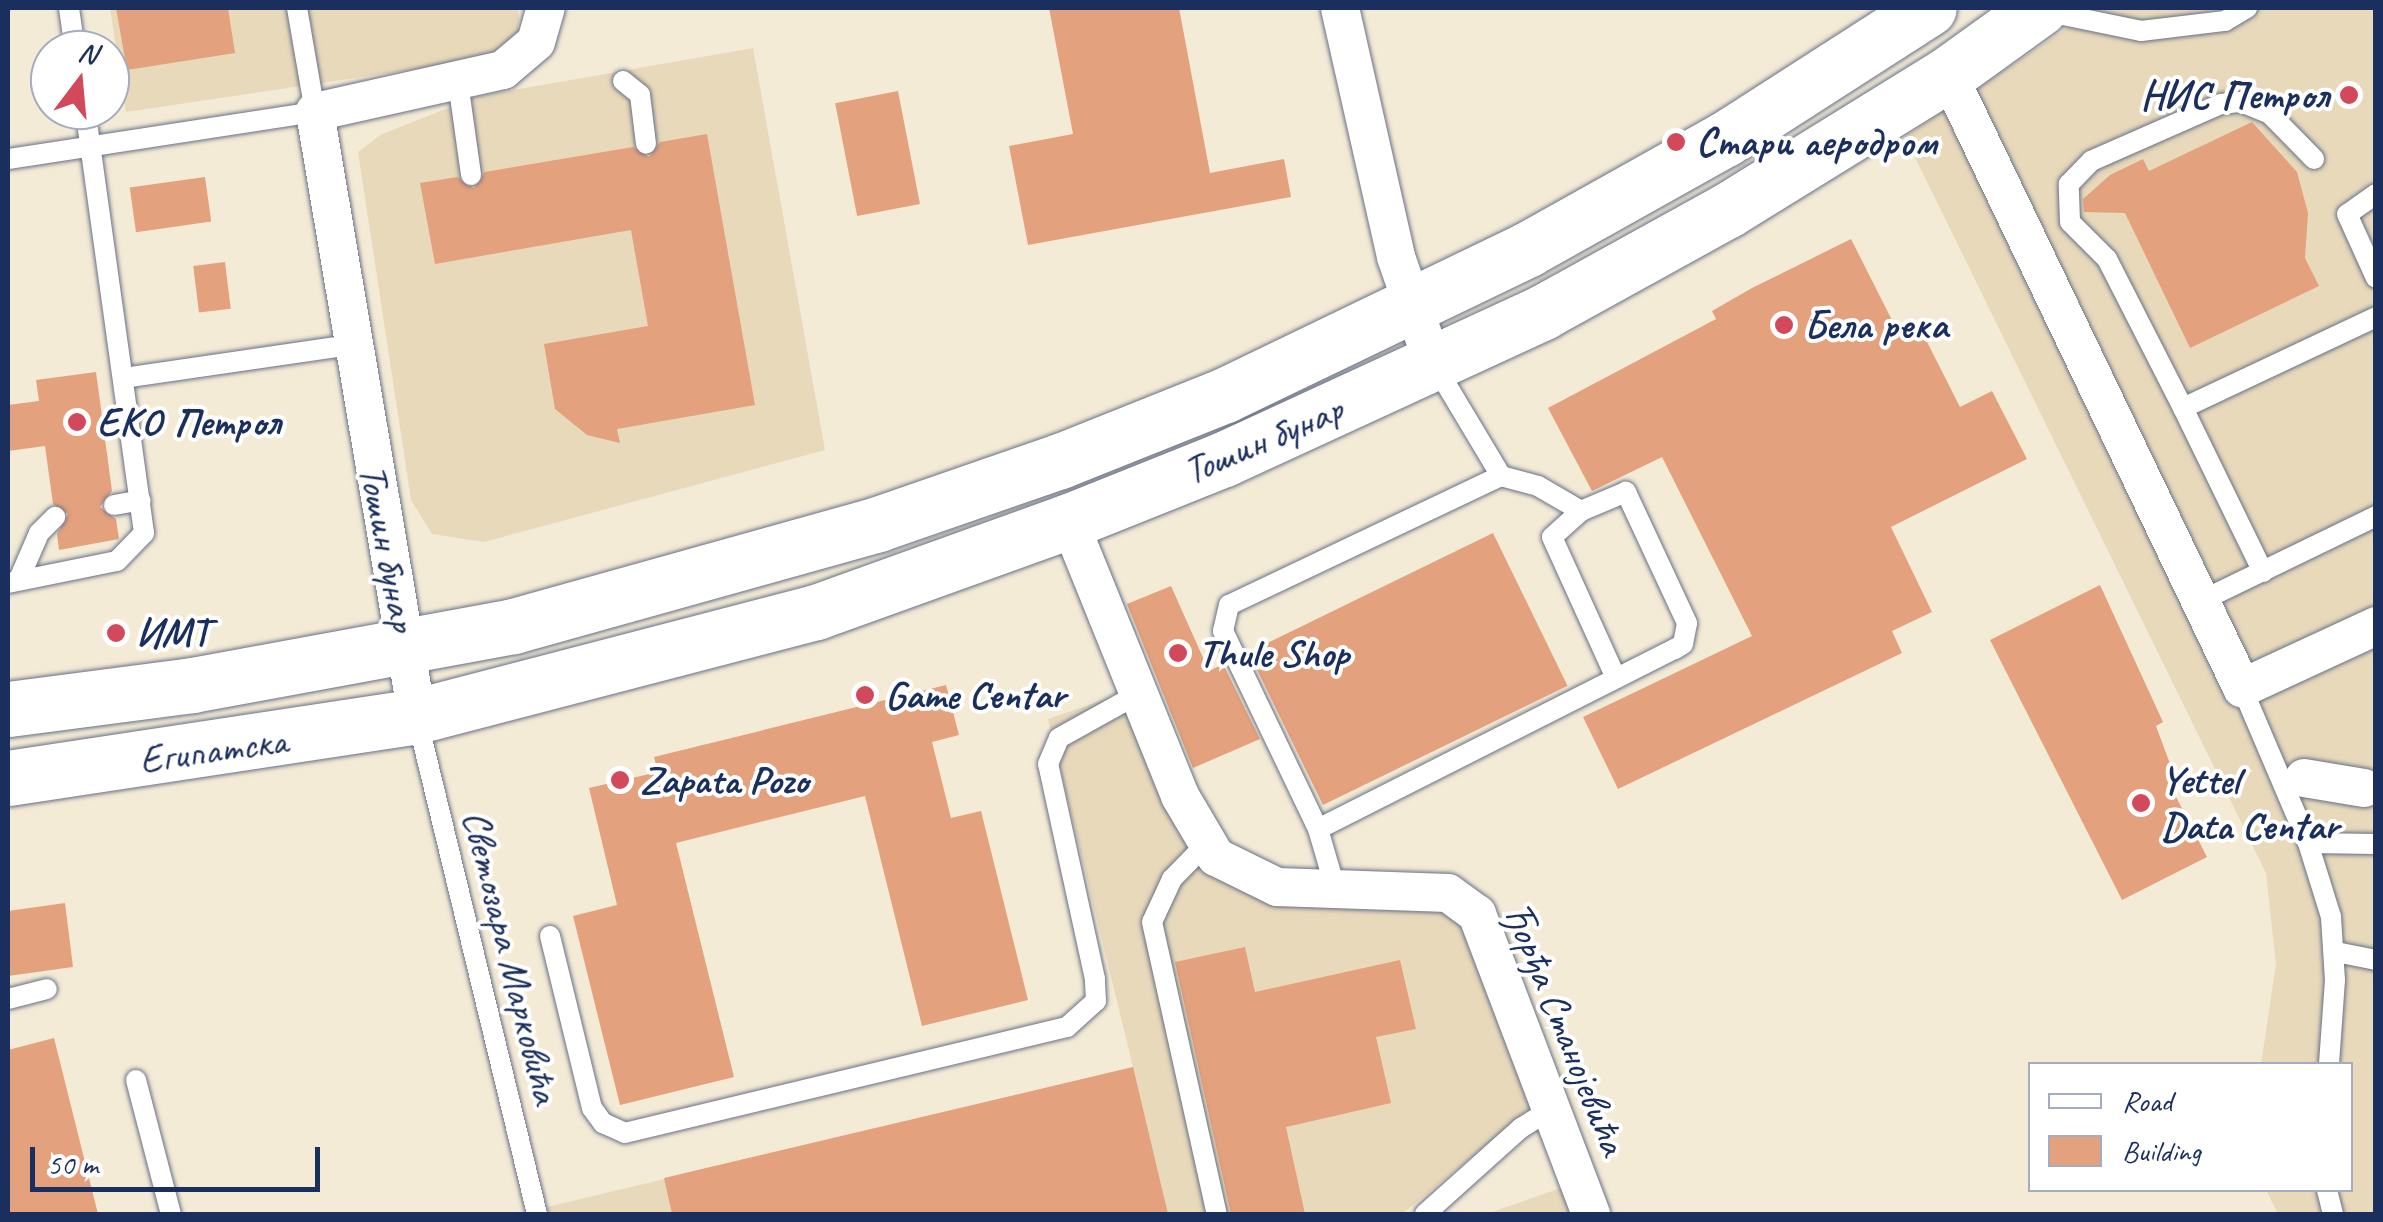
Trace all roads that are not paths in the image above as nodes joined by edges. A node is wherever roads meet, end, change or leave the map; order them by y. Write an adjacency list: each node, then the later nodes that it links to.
1 (297, 8): 10 (lane, Тошин бунар)
2 (546, 8): 9 (street)
3 (1340, 8): 19 (street)
4 (1929, 8): 19 (main road, Тошин бунар)
5 (2247, 8): 6 (lane)
6 (2038, 9): 7 (main road, Тошин бунар)
7 (1948, 74): 22 (main road, Тошин бунар); 34 (street)
8 (623, 81): 12 (lane)
9 (458, 82): 10 (street); 16 (lane)
10 (315, 112): 13 (lane); 21 (street, Тошин бунар)
11 (87, 130): 13 (lane)
12 (646, 144)
13 (90, 146): 14 (lane); 23 (lane)
14 (8, 159)
15 (2314, 159): 24 (lane)
16 (471, 175)
17 (2376, 194): 18 (lane)
18 (2376, 278)
19 (1410, 308): 22 (street); 36 (main road, Тошин бунар)
20 (2376, 317): 24 (lane)
21 (352, 345): 23 (lane); 36 (street, Тошин бунар)
22 (1433, 363): 25 (lane); 31 (main road, Тошин бунар)
23 (124, 378): 26 (lane)
24 (2183, 408): 32 (lane)
25 (1501, 476): 28 (lane); 45 (lane)
26 (140, 500): 27 (lane); 33 (lane)
27 (114, 506)
28 (1581, 511): 37 (lane); 37 (lane)
29 (2376, 516): 32 (lane)
30 (55, 517): 33 (lane)
31 (1069, 521): 39 (street, Ђорђа Станојевића); 41 (main road, Тошин бунар)
32 (2263, 572): 34 (lane)
33 (14, 580)
34 (2203, 600): 38 (street)
35 (2376, 626): 38 (street)
36 (403, 648): 40 (main road, Египатска); 41 (street)
37 (1616, 678): 45 (lane)
38 (2242, 688): 46 (lane)
39 (1138, 694): 47 (street, Ђорђа Станојевића); 50 (lane)
40 (8, 709)
41 (417, 716): 42 (main road, Египатска); 59 (lane, Светозара Марковића)
42 (8, 778)
43 (2304, 778): 44 (street)
44 (2372, 789)
45 (1318, 828): 49 (lane)
46 (2308, 843): 48 (lane); 51 (lane)
47 (1206, 844): 49 (street, Ђорђа Станојевића); 60 (lane)
48 (2376, 844)
49 (1337, 894): 57 (street, Ђорђа Станојевића)
50 (550, 936)
51 (2336, 952): 52 (lane); 55 (lane)
52 (2376, 960)
53 (47, 989): 54 (lane)
54 (8, 998)
55 (2328, 1062)
56 (136, 1080): 58 (lane)
57 (1550, 1110): 61 (lane); 62 (street, Ђорђа Станојевића)
58 (171, 1214)
59 (537, 1214)
60 (1217, 1214)
61 (1425, 1214)
62 (1591, 1214)

